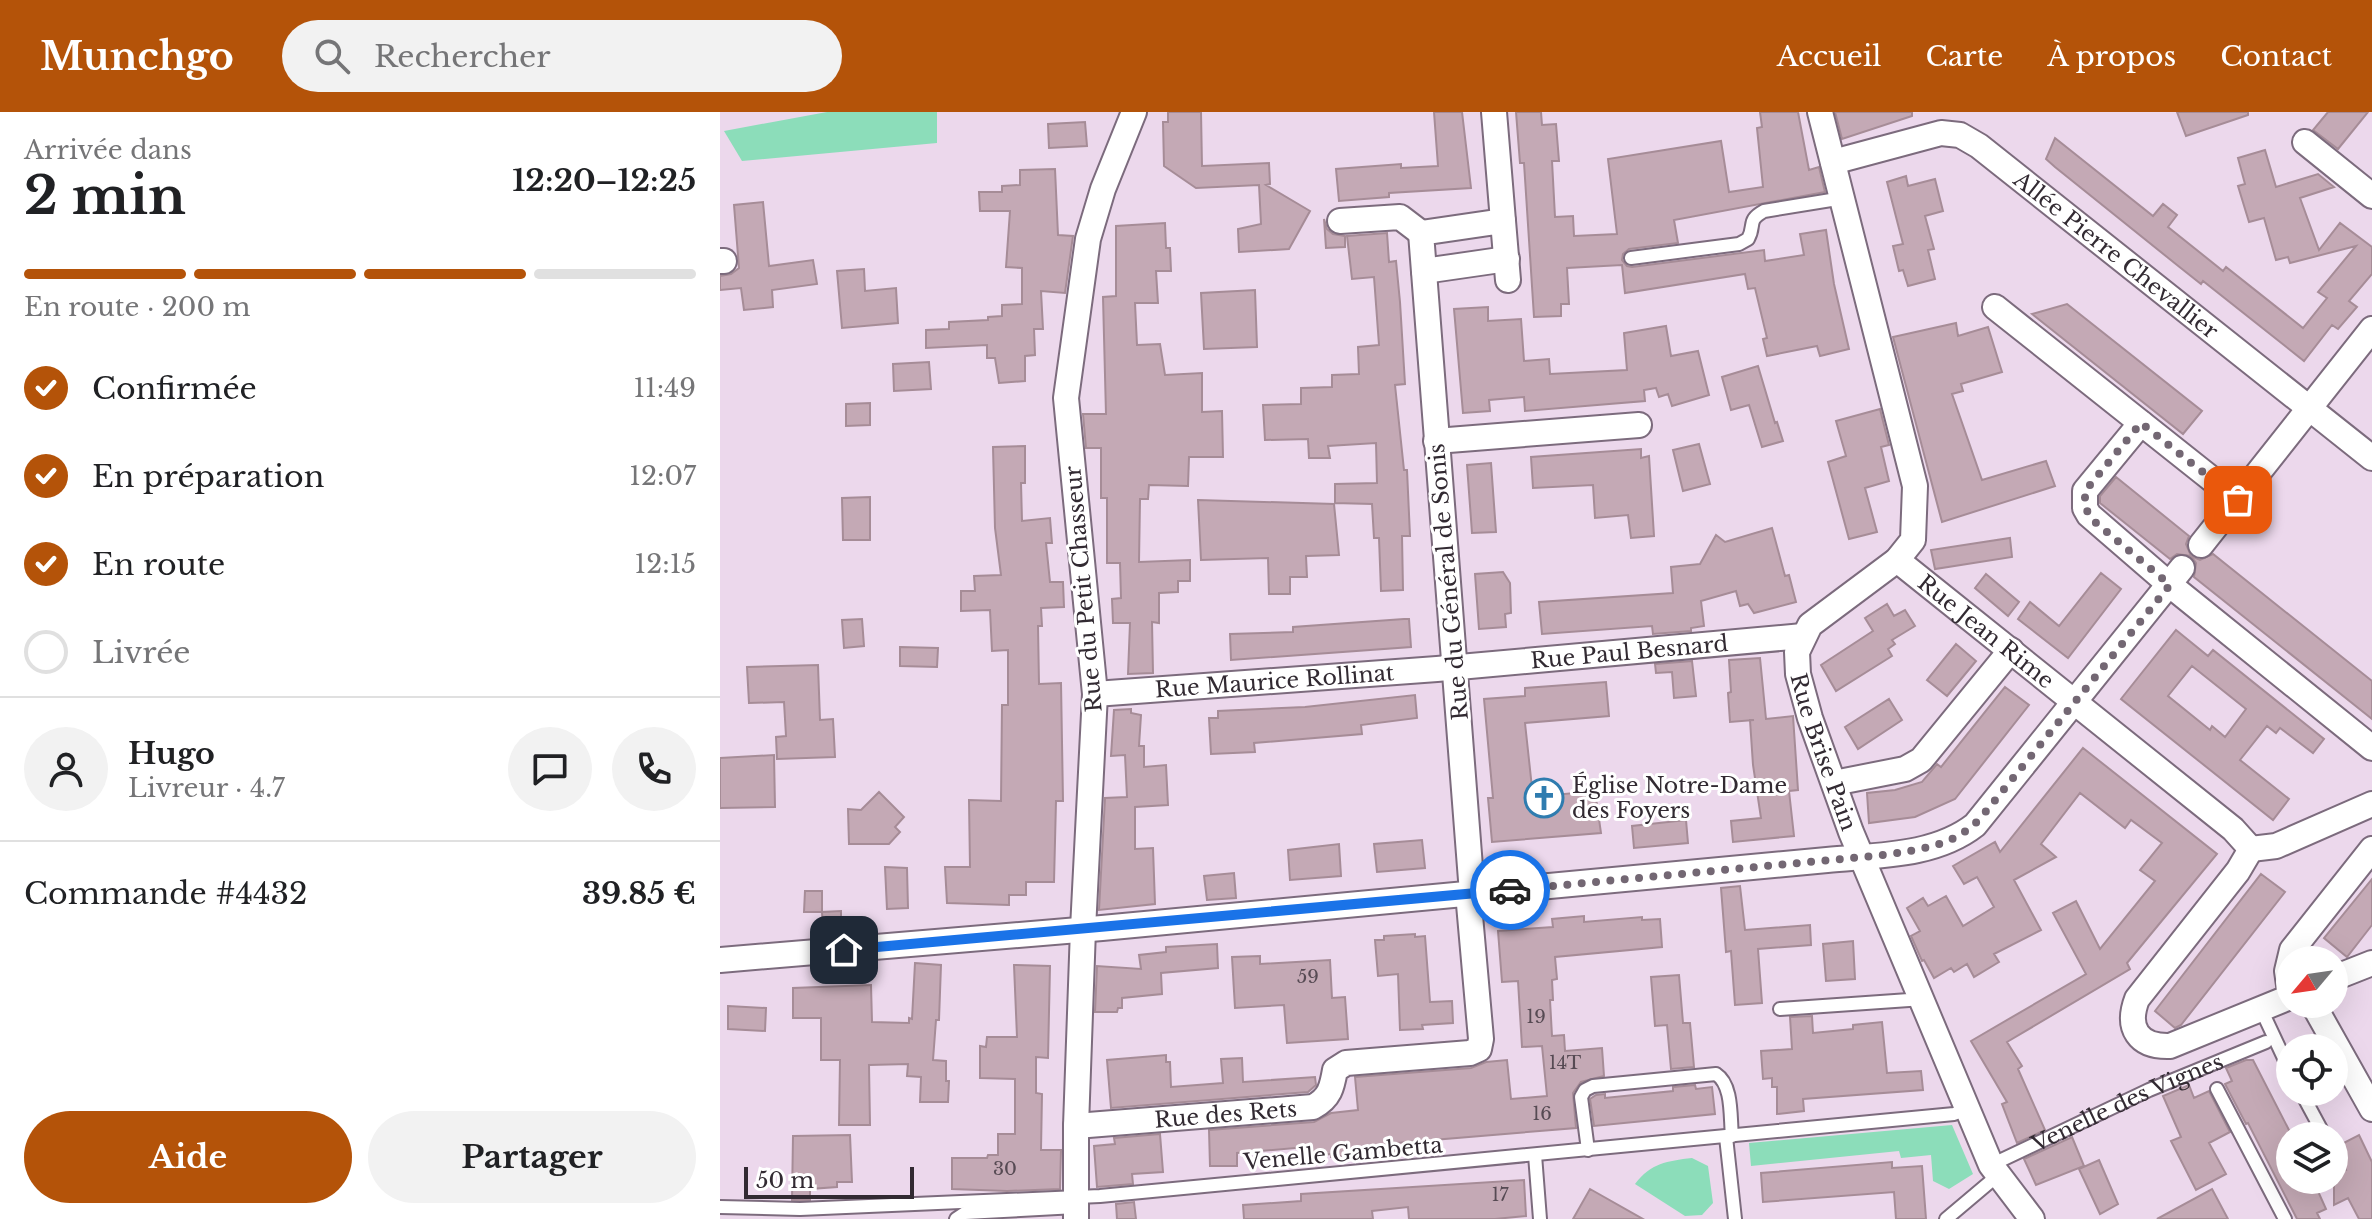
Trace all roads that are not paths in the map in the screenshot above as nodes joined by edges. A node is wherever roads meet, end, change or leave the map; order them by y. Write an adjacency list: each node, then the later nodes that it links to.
1 (1134, 112): 27 (street, Rue du Petit Chasseur)
2 (1494, 112): 9 (street)
3 (1820, 112): 5 (street)
4 (2305, 142): 6 (street)
5 (1833, 162): 15 (street, Allée Pierre Chevallier); 22 (street)
6 (2372, 196)
7 (1831, 200): 11 (lane)
8 (1340, 221): 10 (street)
9 (1503, 221): 10 (street); 12 (street)
10 (1421, 233): 12 (street, Rue du Général de Sonis)
11 (1631, 258)
12 (1424, 271): 18 (street, Rue du Général de Sonis)
13 (1995, 307): 16 (street)
14 (2372, 329): 15 (street)
15 (2309, 408): 19 (street, Allée Pierre Chevallier); 20 (street)
16 (2141, 423): 20 (street); 23 (street)
17 (1639, 425): 18 (street)
18 (1436, 441): 26 (street, Rue du Général de Sonis)
19 (2372, 458)
20 (2238, 500): 21 (street)
21 (2201, 545)
22 (1897, 560): 24 (street); 25 (street, Rue Jean Rime)
23 (2176, 577): 28 (street); 29 (street)
24 (1803, 636): 26 (street, Rue Paul Besnard); 30 (street, Rue Brise Pain)
25 (2011, 650): 28 (street, Rue Jean Rime); 30 (street)
26 (1454, 668): 27 (street, Rue Maurice Rollinat); 35 (street, Rue du Général de Sonis)
27 (1095, 694): 36 (street, Rue du Petit Chasseur)
28 (2076, 702): 32 (street, Rue Jean Rime); 34 (street)
29 (2372, 748)
30 (1834, 783): 34 (street, Rue Brise Pain)
31 (2372, 804): 32 (street)
32 (2251, 849): 44 (street)
33 (2372, 849): 37 (street)
34 (1861, 857): 35 (street); 41 (street, Rue Brise Pain)
35 (1470, 893): 36 (street); 51 (street, Rue des Rets)
36 (1083, 929): 38 (street); 51 (street, Rue du Petit Chasseur)
37 (2295, 946)
38 (720, 960)
39 (2372, 963): 40 (street)
40 (2348, 972)
41 (1920, 996): 43 (lane); 49 (street, Rue Brise Pain)
42 (2276, 1001): 44 (street)
43 (1780, 1009)
44 (2261, 1009): 46 (lane)
45 (2321, 1018): 50 (street)
46 (2276, 1041)
47 (2266, 1042): 55 (lane, Venelle des Vignes)
48 (2217, 1089): 63 (lane)
49 (1967, 1109): 52 (lane, Venelle Gambetta); 55 (street, Rue Brise Pain)
50 (2372, 1109)
51 (1076, 1126): 57 (street, Rue du Petit Chasseur)
52 (1729, 1136): 53 (lane, Venelle Gambetta); 53 (lane); 60 (lane)
53 (1588, 1150): 54 (lane, Venelle Gambetta)
54 (1535, 1155): 57 (lane, Venelle Gambetta); 59 (lane)
55 (1994, 1171): 61 (lane, Venelle des Vignes); 62 (street, Rue Brise Pain)
56 (720, 1207): 57 (lane, Venelle Gambetta)
57 (1076, 1208): 58 (lane)
58 (956, 1219)
59 (1540, 1219)
60 (1735, 1219)
61 (1946, 1219)
62 (2032, 1219)
63 (2285, 1219)

